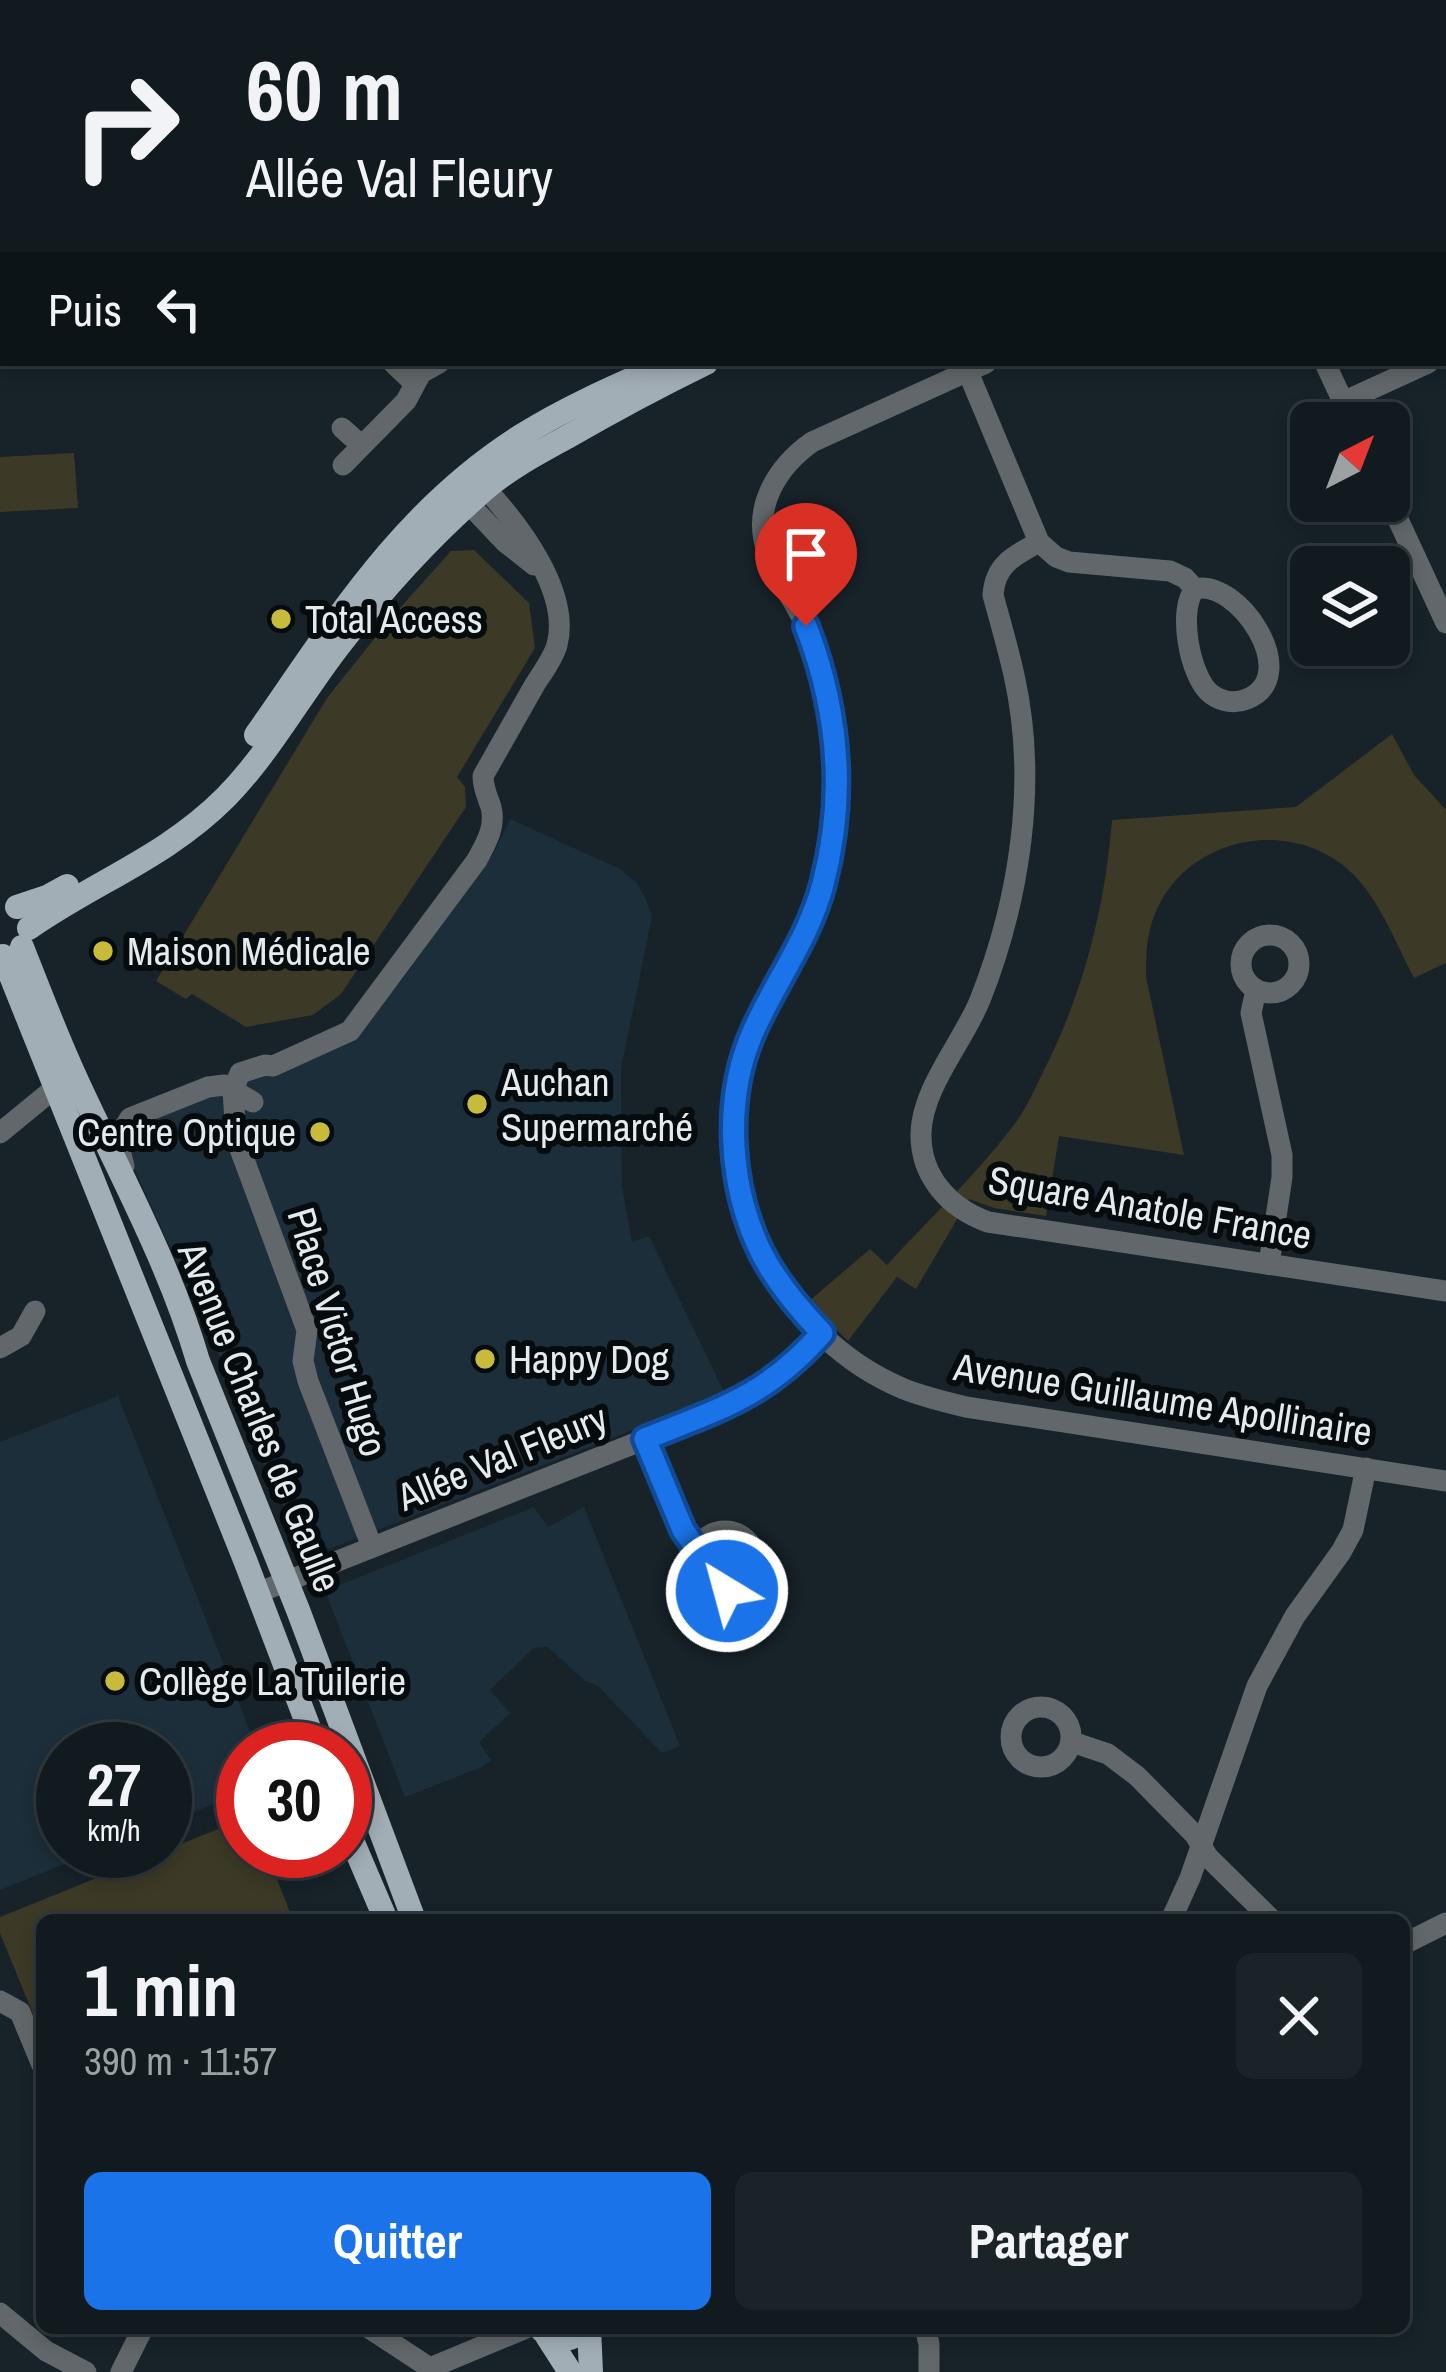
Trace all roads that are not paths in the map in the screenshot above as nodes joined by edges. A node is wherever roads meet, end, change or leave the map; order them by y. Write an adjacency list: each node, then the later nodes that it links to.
1 (396, 366): 8 (street)
2 (434, 366): 8 (street)
3 (662, 366): 14 (main road)
4 (700, 366): 14 (main road)
5 (1326, 366): 9 (street)
6 (1424, 366): 10 (street)
7 (977, 367): 18 (street); 32 (street, Avenue Guillaume Apollinaire)
8 (414, 383): 12 (street)
9 (1343, 402)
10 (1366, 402)
11 (342, 428): 12 (street)
12 (361, 445): 13 (street)
13 (344, 465)
14 (476, 488): 15 (main road); 17 (street); 17 (street); 20 (main road)
15 (449, 522): 17 (street); 22 (main road)
16 (1399, 522): 21 (street)
17 (511, 536): 26 (street)
18 (1039, 542): 19 (street); 29 (street, Square Anatole France)
19 (1195, 589): 19 (street)
20 (353, 594): 22 (main road); 23 (main road)
21 (1446, 623)
22 (264, 753): 23 (main road)
23 (12, 933): 25 (main road, Avenue Charles de Gaulle); 28 (main road, Avenue Charles de Gaulle)
24 (1256, 989): 29 (street)
25 (56, 1087): 27 (street); 40 (main road, Avenue Charles de Gaulle)
26 (243, 1096): 28 (street); 37 (street, Place Victor Hugo)
27 (0, 1132)
28 (136, 1207): 39 (main road, Avenue Charles de Gaulle)
29 (1269, 1264): 30 (street, Square Anatole France)
30 (1446, 1291)
31 (35, 1311): 33 (street)
32 (822, 1333): 34 (street, Allée Val Fleury); 35 (street, Avenue Guillaume Apollinaire)
33 (0, 1348)
34 (645, 1439): 37 (street, Allée Val Fleury); 38 (street)
35 (1366, 1468): 36 (street, Avenue Guillaume Apollinaire); 43 (street)
36 (1446, 1481)
37 (372, 1547): 39 (street, Allée Val Fleury)
38 (697, 1550)
39 (286, 1581): 40 (street, Allée Val Fleury); 46 (main road, Avenue Charles de Gaulle)
40 (256, 1593): 41 (main road, Avenue Charles de Gaulle)
41 (306, 1722)
42 (1072, 1742): 43 (street)
43 (1201, 1846): 47 (street); 48 (street)
44 (368, 1878): 45 (main road)
45 (383, 1914)
46 (412, 1914)
47 (1174, 1914)
48 (1267, 1914)
49 (1446, 1923): 50 (street)
50 (1410, 1941)
51 (0, 2001): 52 (street)
52 (36, 2051)
53 (0, 2313): 63 (street)
54 (140, 2334): 64 (street)
55 (383, 2334): 62 (street)
56 (530, 2334): 62 (street)
57 (540, 2334): 65 (main road)
58 (547, 2334): 59 (main road)
59 (578, 2334)
60 (587, 2334): 66 (main road)
61 (926, 2334): 67 (street)
62 (430, 2370)
63 (86, 2372)
64 (121, 2372)
65 (570, 2372)
66 (591, 2372)
67 (929, 2372)

